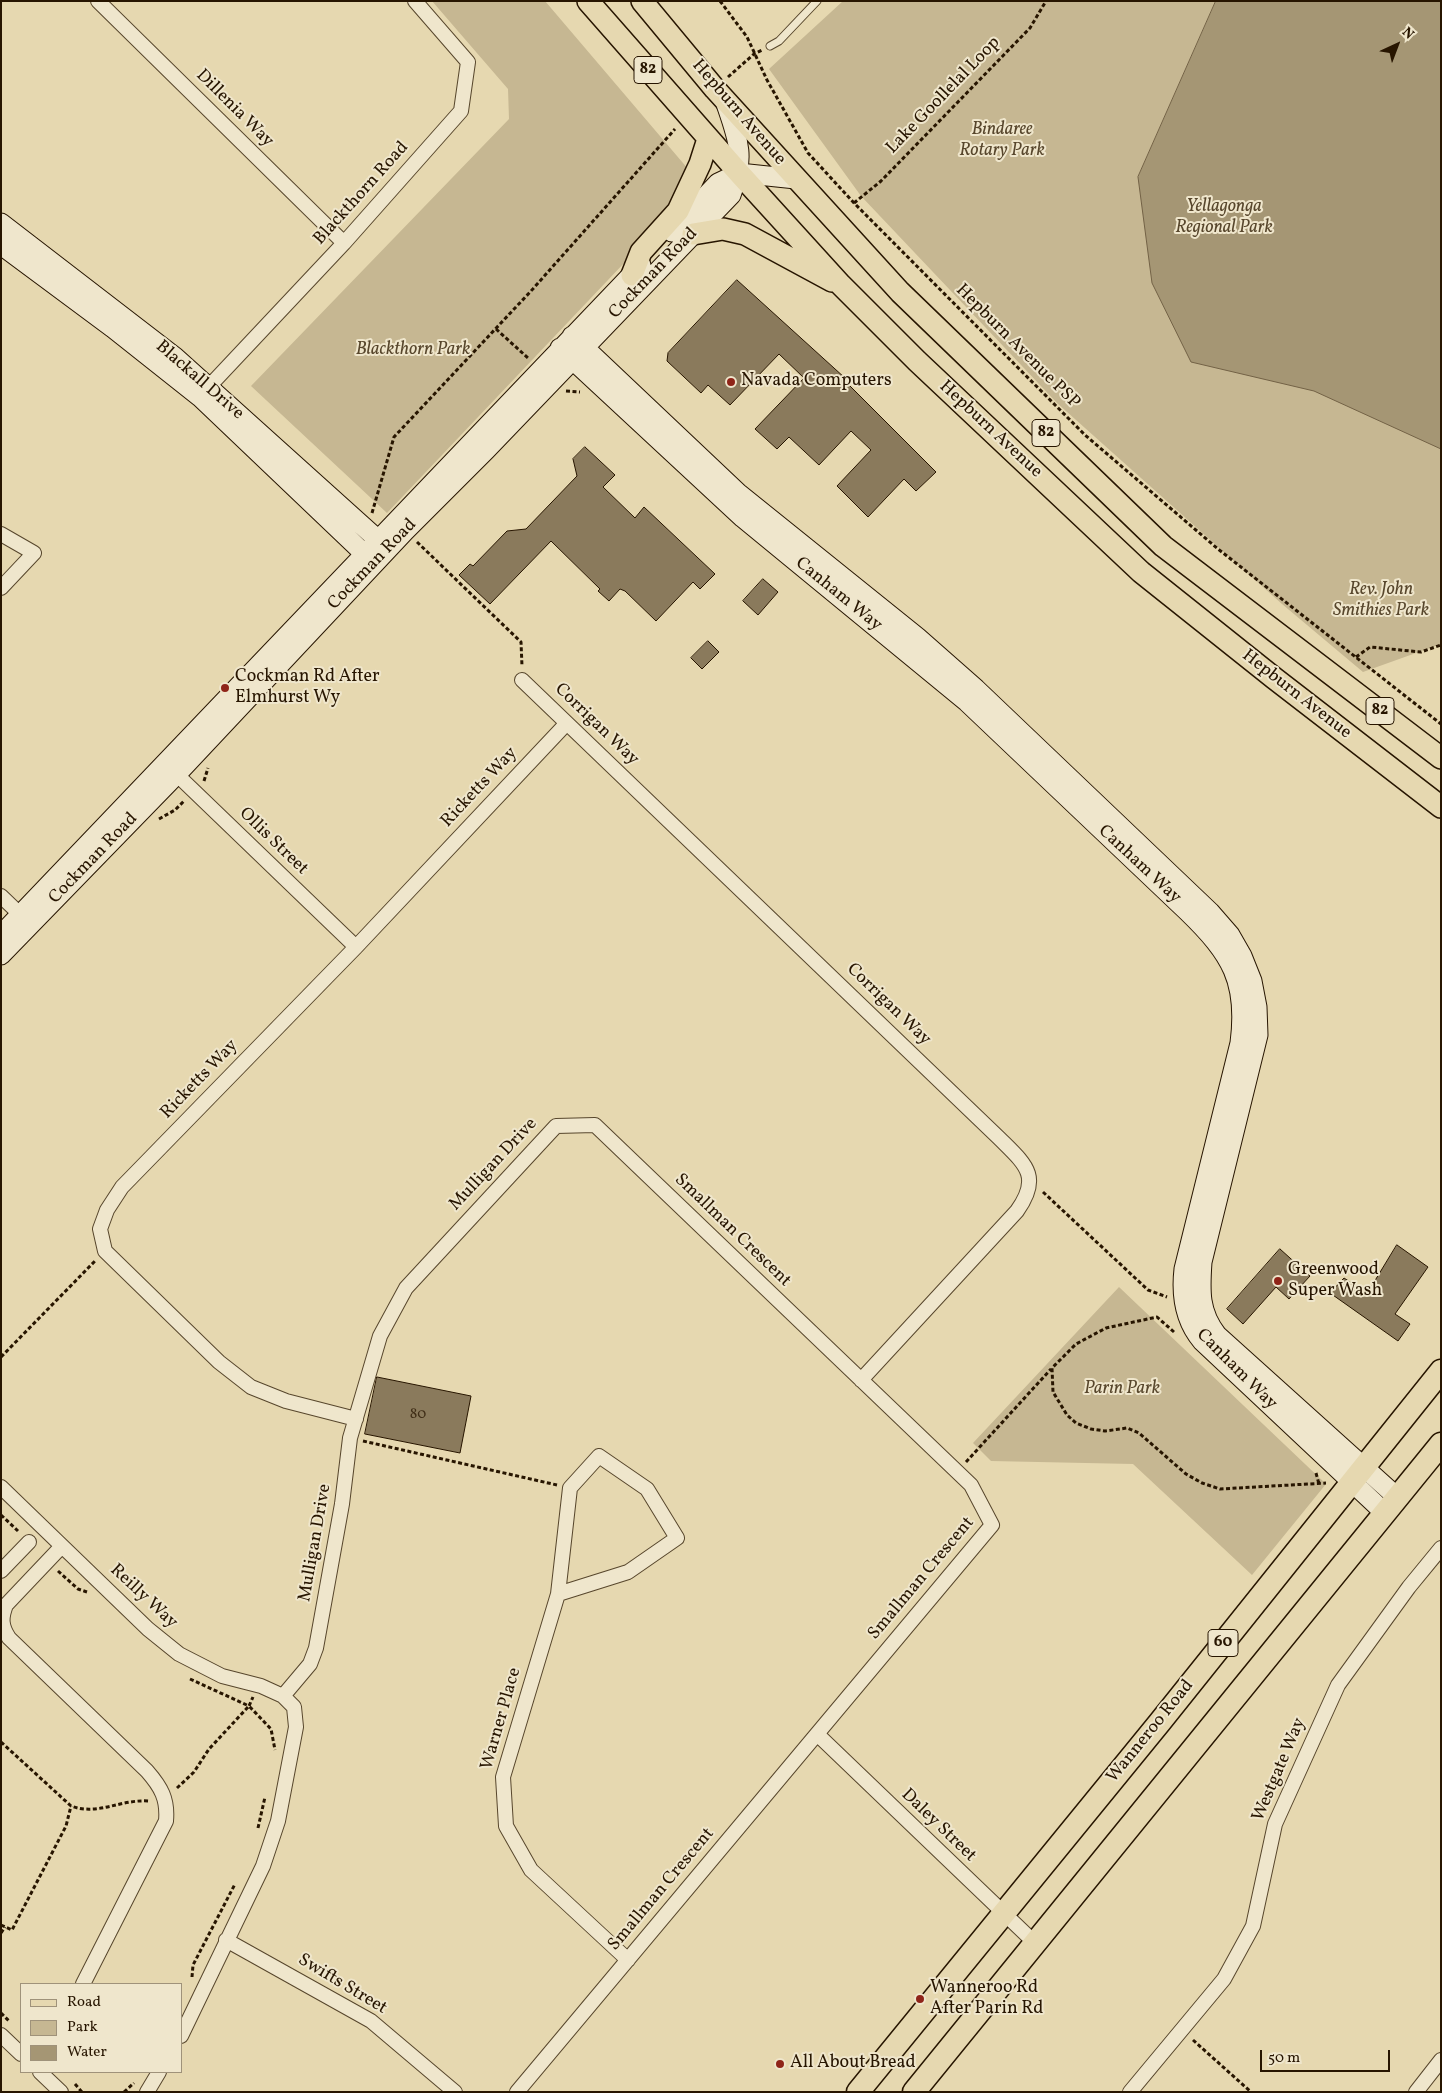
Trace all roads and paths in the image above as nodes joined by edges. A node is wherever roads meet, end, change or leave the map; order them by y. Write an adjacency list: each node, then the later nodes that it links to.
1 (98, 1): 17 (street, Dillenia Way)
2 (414, 1): 17 (street, Blackthorn Road)
3 (588, 1): 11 (main road, Hepburn Avenue / 82)
4 (642, 1): 9 (main road, Hepburn Avenue / 82)
5 (720, 1): 14 (path, Hepburn Avenue PSP)
6 (817, 1): 8 (lane)
7 (1046, 1): 14 (path, Lake Goollelal Loop)
8 (770, 46)
9 (724, 98): 12 (main road, Cockman Road); 13 (main road, Hepburn Avenue / 82)
10 (677, 127): 21 (path)
11 (708, 138): 12 (main road, Hepburn Avenue / 82); 19 (main road)
12 (739, 174): 13 (main road); 16 (main road, Cockman Road); 19 (main road, Cockman Road); 20 (main road, Hepburn Avenue / 82)
13 (796, 179): 38 (main road, Hepburn Avenue / 82)
14 (854, 203): 34 (path, Hepburn Avenue PSP)
15 (1, 223): 25 (main road, Blackall Drive)
16 (693, 234): 20 (main road); 22 (main road, Cockman Road)
17 (344, 244): 25 (street, Blackthorn Road)
18 (1, 245): 25 (main road, Blackall Drive)
19 (632, 275): 22 (main road, Cockman Road)
20 (841, 285): 40 (main road, Hepburn Avenue / 82)
21 (496, 329): 23 (path); 27 (path)
22 (572, 348): 30 (main road, Cockman Road); 49 (main road, Canham Way); 62 (main road, Canham Way)
23 (534, 364)
24 (564, 391): 26 (path)
25 (204, 392): 27 (main road, Blackall Drive); 31 (main road, Blackall Drive)
26 (590, 392)
27 (363, 526): 30 (main road, Blackall Drive)
28 (1, 534): 32 (street)
29 (411, 536): 35 (path)
30 (383, 544): 31 (main road, Cockman Road)
31 (370, 558): 39 (main road, Cockman Road)
32 (1, 588)
33 (1441, 645): 34 (path)
34 (1356, 657): 37 (path, Hepburn Avenue PSP)
35 (522, 680): 36 (street, Corrigan Way)
36 (566, 724): 44 (street, Ricketts Way); 47 (street, Corrigan Way)
37 (1441, 724)
38 (1441, 758)
39 (171, 768): 42 (main road, Cockman Road); 44 (street, Ollis Street)
40 (1441, 806)
41 (1, 896): 42 (street)
42 (26, 919): 43 (main road, Cockman Road); 45 (main road, Cockman Road)
43 (1, 935)
44 (356, 947): 48 (street, Ricketts Way)
45 (1, 955)
46 (594, 1125): 56 (street, Smallman Crescent); 57 (street, Mulligan Drive)
47 (1029, 1180): 49 (path); 56 (street)
48 (105, 1251): 53 (path); 57 (street)
49 (1185, 1303): 62 (main road, Canham Way)
50 (1174, 1323): 51 (path)
51 (1174, 1332): 52 (path); 54 (path)
52 (1181, 1338)
53 (1, 1357)
54 (1052, 1368): 60 (path); 64 (path)
55 (1441, 1371): 62 (highway, Wanneroo Road / 60)
56 (861, 1380): 60 (street, Smallman Crescent)
57 (356, 1419): 58 (street, Mulligan Drive)
58 (350, 1438): 66 (path); 73 (street, Mulligan Drive)
59 (1441, 1444): 67 (highway, 60)
60 (957, 1471): 74 (street, Smallman Crescent)
61 (1315, 1471): 64 (path)
62 (1358, 1474): 67 (main road, Canham Way); 82 (highway, Wanneroo Road / 60)
63 (1328, 1481): 64 (path)
64 (1319, 1484)
65 (1, 1487): 69 (street, Reilly Way)
66 (570, 1488): 72 (street, Warner Place); 72 (street)
67 (1391, 1505): 86 (highway, 60)
68 (29, 1542): 71 (street)
69 (62, 1546): 73 (street, Reilly Way); 78 (street)
70 (1439, 1554): 90 (street, Westgate Way)
71 (1, 1571)
72 (558, 1594): 87 (street, Warner Place)
73 (284, 1696): 85 (street)
74 (817, 1734): 82 (street, Daley Street); 87 (street, Smallman Crescent)
75 (1, 1742): 79 (path)
76 (276, 1756): 78 (path)
77 (267, 1790): 80 (path)
78 (164, 1796): 79 (path); 89 (street)
79 (71, 1806): 83 (path)
80 (257, 1832)
81 (236, 1882): 88 (path)
82 (1003, 1914): 86 (street, Daley Street); 101 (highway, Wanneroo Road / 60)
83 (3, 1926): 84 (path)
84 (1, 1933)
85 (226, 1940): 91 (street); 99 (street, Swifts Street)
86 (1035, 1943): 102 (highway, 60)
87 (628, 1960): 100 (street, Smallman Crescent)
88 (192, 1979)
89 (84, 1983)
90 (1181, 2029): 103 (street, Westgate Way); 104 (path)
91 (182, 2034)
92 (1, 2035): 93 (street)
93 (20, 2053)
94 (1441, 2060): 105 (street)
95 (41, 2073): 97 (street)
96 (159, 2073): 98 (street)
97 (61, 2092)
98 (147, 2092)
99 (455, 2092)
100 (517, 2092)
101 (858, 2092)
102 (914, 2092)
103 (1130, 2092)
104 (1251, 2092)
105 (1416, 2092)

